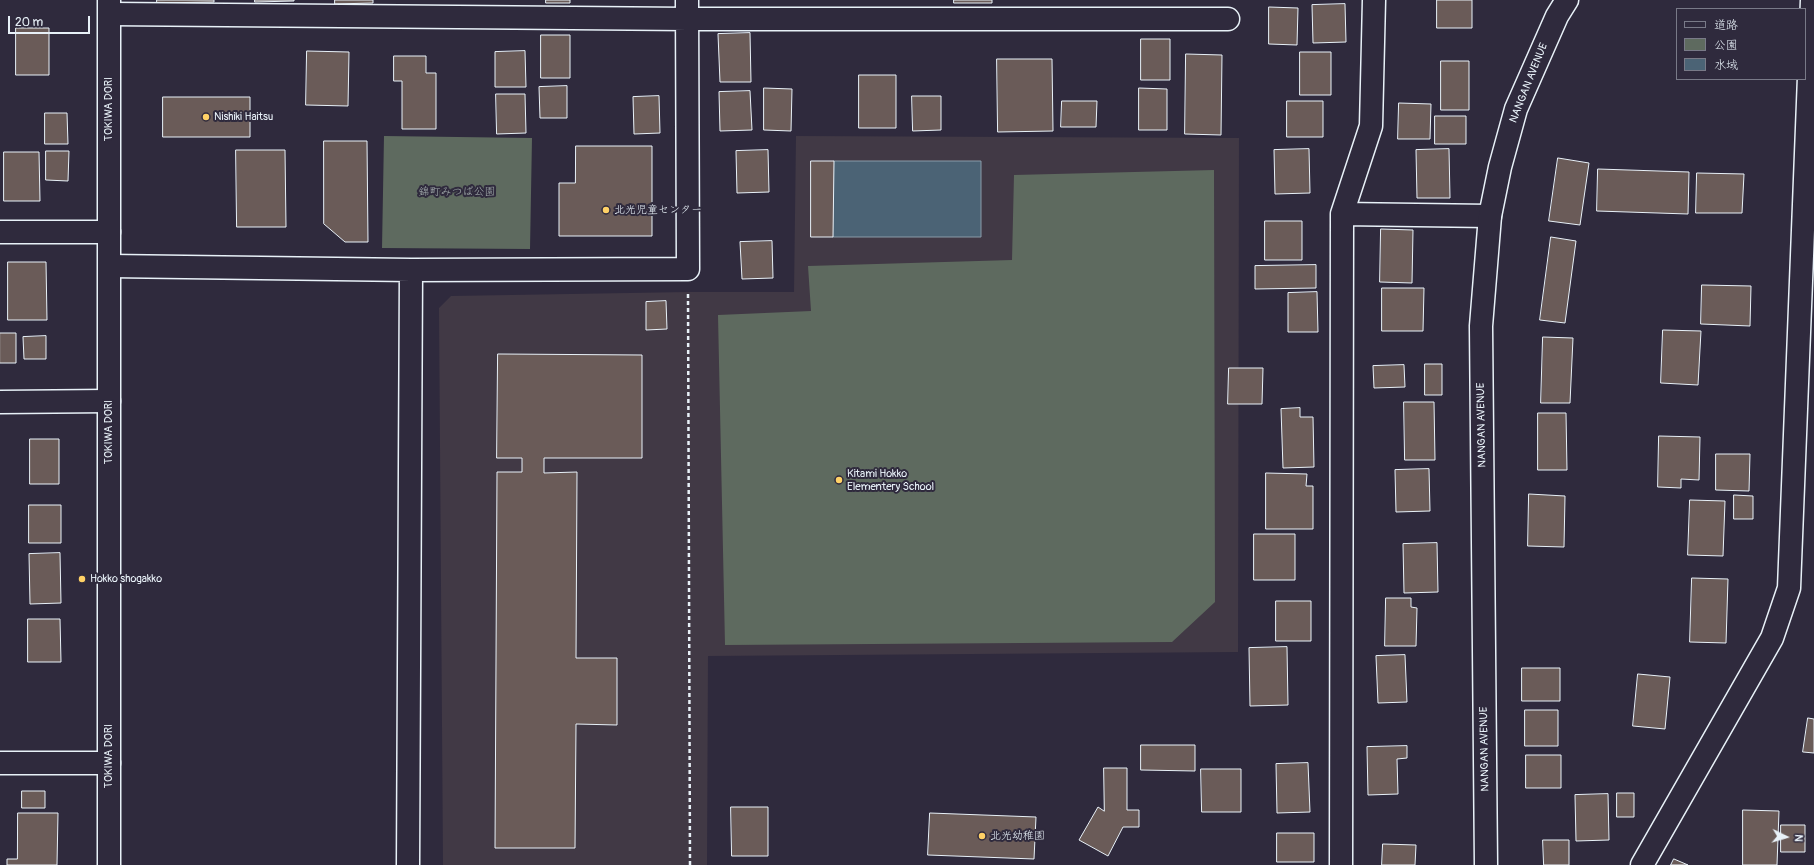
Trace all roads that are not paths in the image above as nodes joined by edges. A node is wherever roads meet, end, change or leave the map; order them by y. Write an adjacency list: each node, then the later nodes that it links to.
1 (1374, 0): 7 (street)
2 (1567, 0): 8 (street, NANGAN AVENUE)
3 (1812, 0): 21 (street)
4 (109, 7): 5 (street); 10 (street, TOKIWA DORI)
5 (688, 10): 6 (street); 12 (street)
6 (1228, 19)
7 (1342, 214): 8 (street); 19 (street)
8 (1490, 216): 20 (street, NANGAN AVENUE)
9 (0, 232): 10 (street)
10 (109, 232): 11 (street, TOKIWA DORI)
11 (110, 266): 12 (street); 13 (street, TOKIWA DORI)
12 (411, 270): 18 (street)
13 (109, 401): 14 (street); 16 (street, TOKIWA DORI)
14 (0, 402)
15 (0, 763): 16 (street)
16 (109, 763): 17 (street, TOKIWA DORI)
17 (109, 865)
18 (408, 865)
19 (1341, 865)
20 (1486, 865)
21 (1642, 865)

